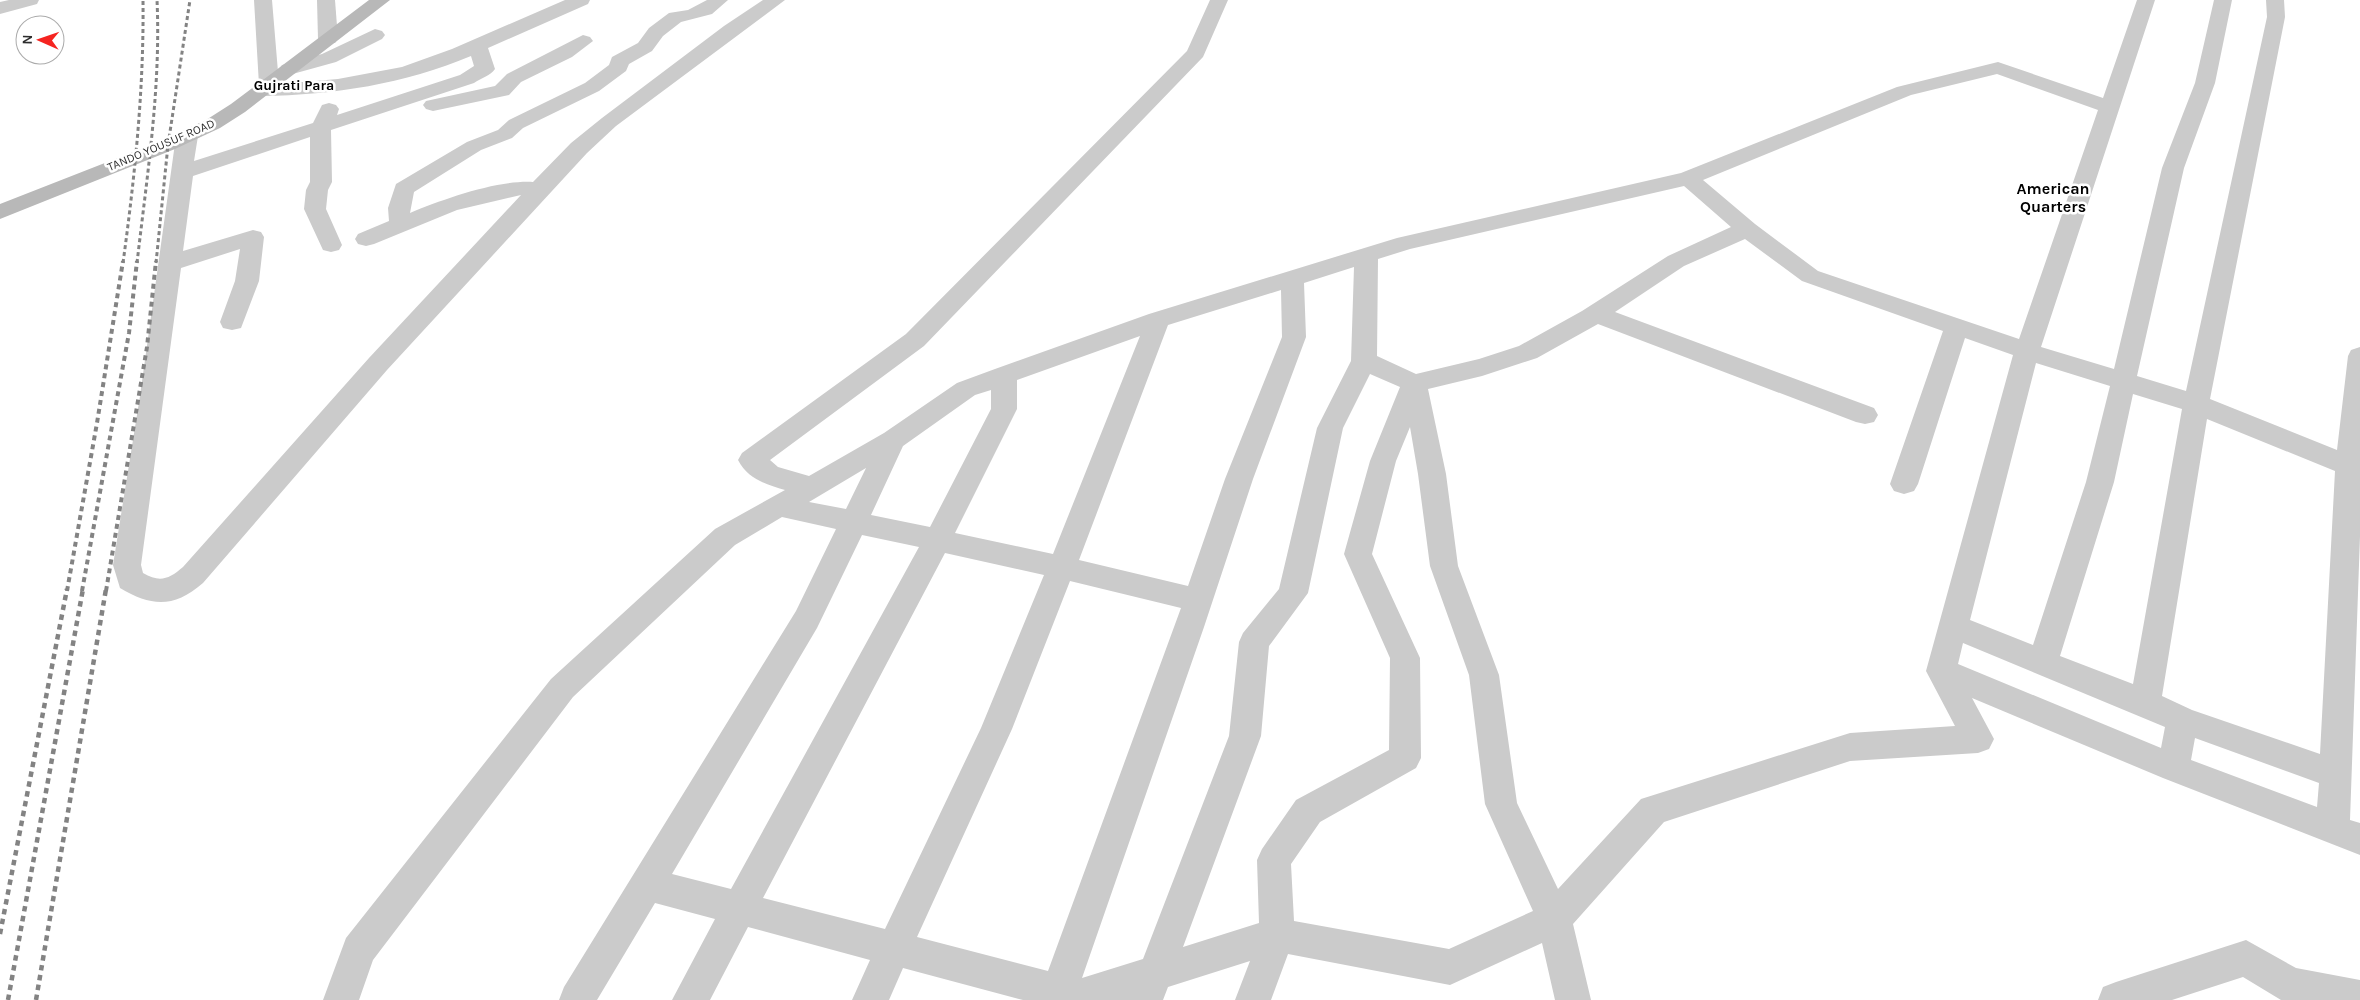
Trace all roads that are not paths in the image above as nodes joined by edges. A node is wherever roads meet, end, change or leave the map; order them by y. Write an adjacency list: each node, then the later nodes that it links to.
1 (30, 0): 12 (street)
2 (263, 0): 19 (street)
3 (326, 0): 14 (street)
4 (381, 0): 14 (street, TANDO YOUSUF ROAD)
5 (581, 0): 16 (street)
6 (719, 0): 27 (street)
7 (776, 0): 25 (street)
8 (1219, 0): 49 (street)
9 (2146, 0): 20 (street)
10 (2223, 0): 42 (street)
11 (2276, 0): 44 (street)
12 (0, 8)
13 (374, 35): 17 (street)
14 (328, 39): 17 (street, TANDO YOUSUF ROAD)
15 (584, 41): 21 (street)
16 (477, 45): 18 (street); 21 (street)
17 (289, 69): 19 (street, TANDO YOUSUF ROAD)
18 (333, 85): 19 (street); 21 (street)
19 (266, 87): 22 (street, TANDO YOUSUF ROAD)
20 (2110, 107): 24 (street); 38 (street)
21 (322, 133): 23 (street); 30 (street)
22 (187, 136): 23 (street); 26 (street, TANDO YOUSUF ROAD)
23 (183, 172): 32 (street)
24 (1688, 178): 28 (street); 31 (street)
25 (538, 189): 27 (street); 32 (street)
26 (0, 212)
27 (400, 224): 29 (street)
28 (1747, 229): 34 (street); 37 (street)
29 (366, 239)
30 (331, 245)
31 (1366, 255): 33 (street); 40 (street)
32 (170, 263): 36 (street)
33 (1292, 278): 35 (street); 54 (street)
34 (1596, 314): 43 (street); 45 (street)
35 (1158, 320): 41 (street); 53 (street)
36 (232, 322)
37 (1956, 327): 38 (street); 48 (street)
38 (2027, 351): 42 (street); 55 (street)
39 (2360, 356): 47 (street)
40 (1364, 361): 43 (street); 68 (street)
41 (1004, 375): 46 (street); 52 (street)
42 (2123, 382): 44 (street); 56 (street)
43 (1414, 383): 65 (street); 66 (street)
44 (2196, 404): 47 (street); 58 (street)
45 (1865, 416)
46 (894, 440): 49 (street); 51 (street)
47 (2355, 468): 61 (street)
48 (1904, 484)
49 (813, 487): 50 (street)
50 (780, 506): 51 (street); 72 (street)
51 (854, 522): 52 (street); 63 (street)
52 (936, 540): 53 (street); 64 (street)
53 (1061, 567): 54 (street); 67 (street)
54 (1198, 600): 70 (street)
55 (1953, 626): 56 (street); 57 (street)
56 (2043, 662): 58 (street)
57 (1941, 671): 60 (street); 65 (street)
58 (2145, 703): 59 (street)
59 (2182, 720): 60 (street); 61 (street)
60 (2174, 768): 62 (street)
61 (2335, 774): 62 (street)
62 (2346, 834)
63 (646, 884): 64 (street); 73 (street)
64 (740, 909): 67 (street); 74 (street)
65 (1554, 920): 66 (street); 77 (street)
66 (1277, 936): 68 (street); 76 (street)
67 (893, 949): 70 (street); 75 (street)
68 (1150, 987): 70 (street)
69 (2301, 992): 71 (street); 78 (street)
70 (1058, 996)
71 (2360, 998)
72 (341, 1000)
73 (577, 1000)
74 (690, 1000)
75 (870, 1000)
76 (1253, 1000)
77 (1573, 1000)
78 (2116, 1000)

